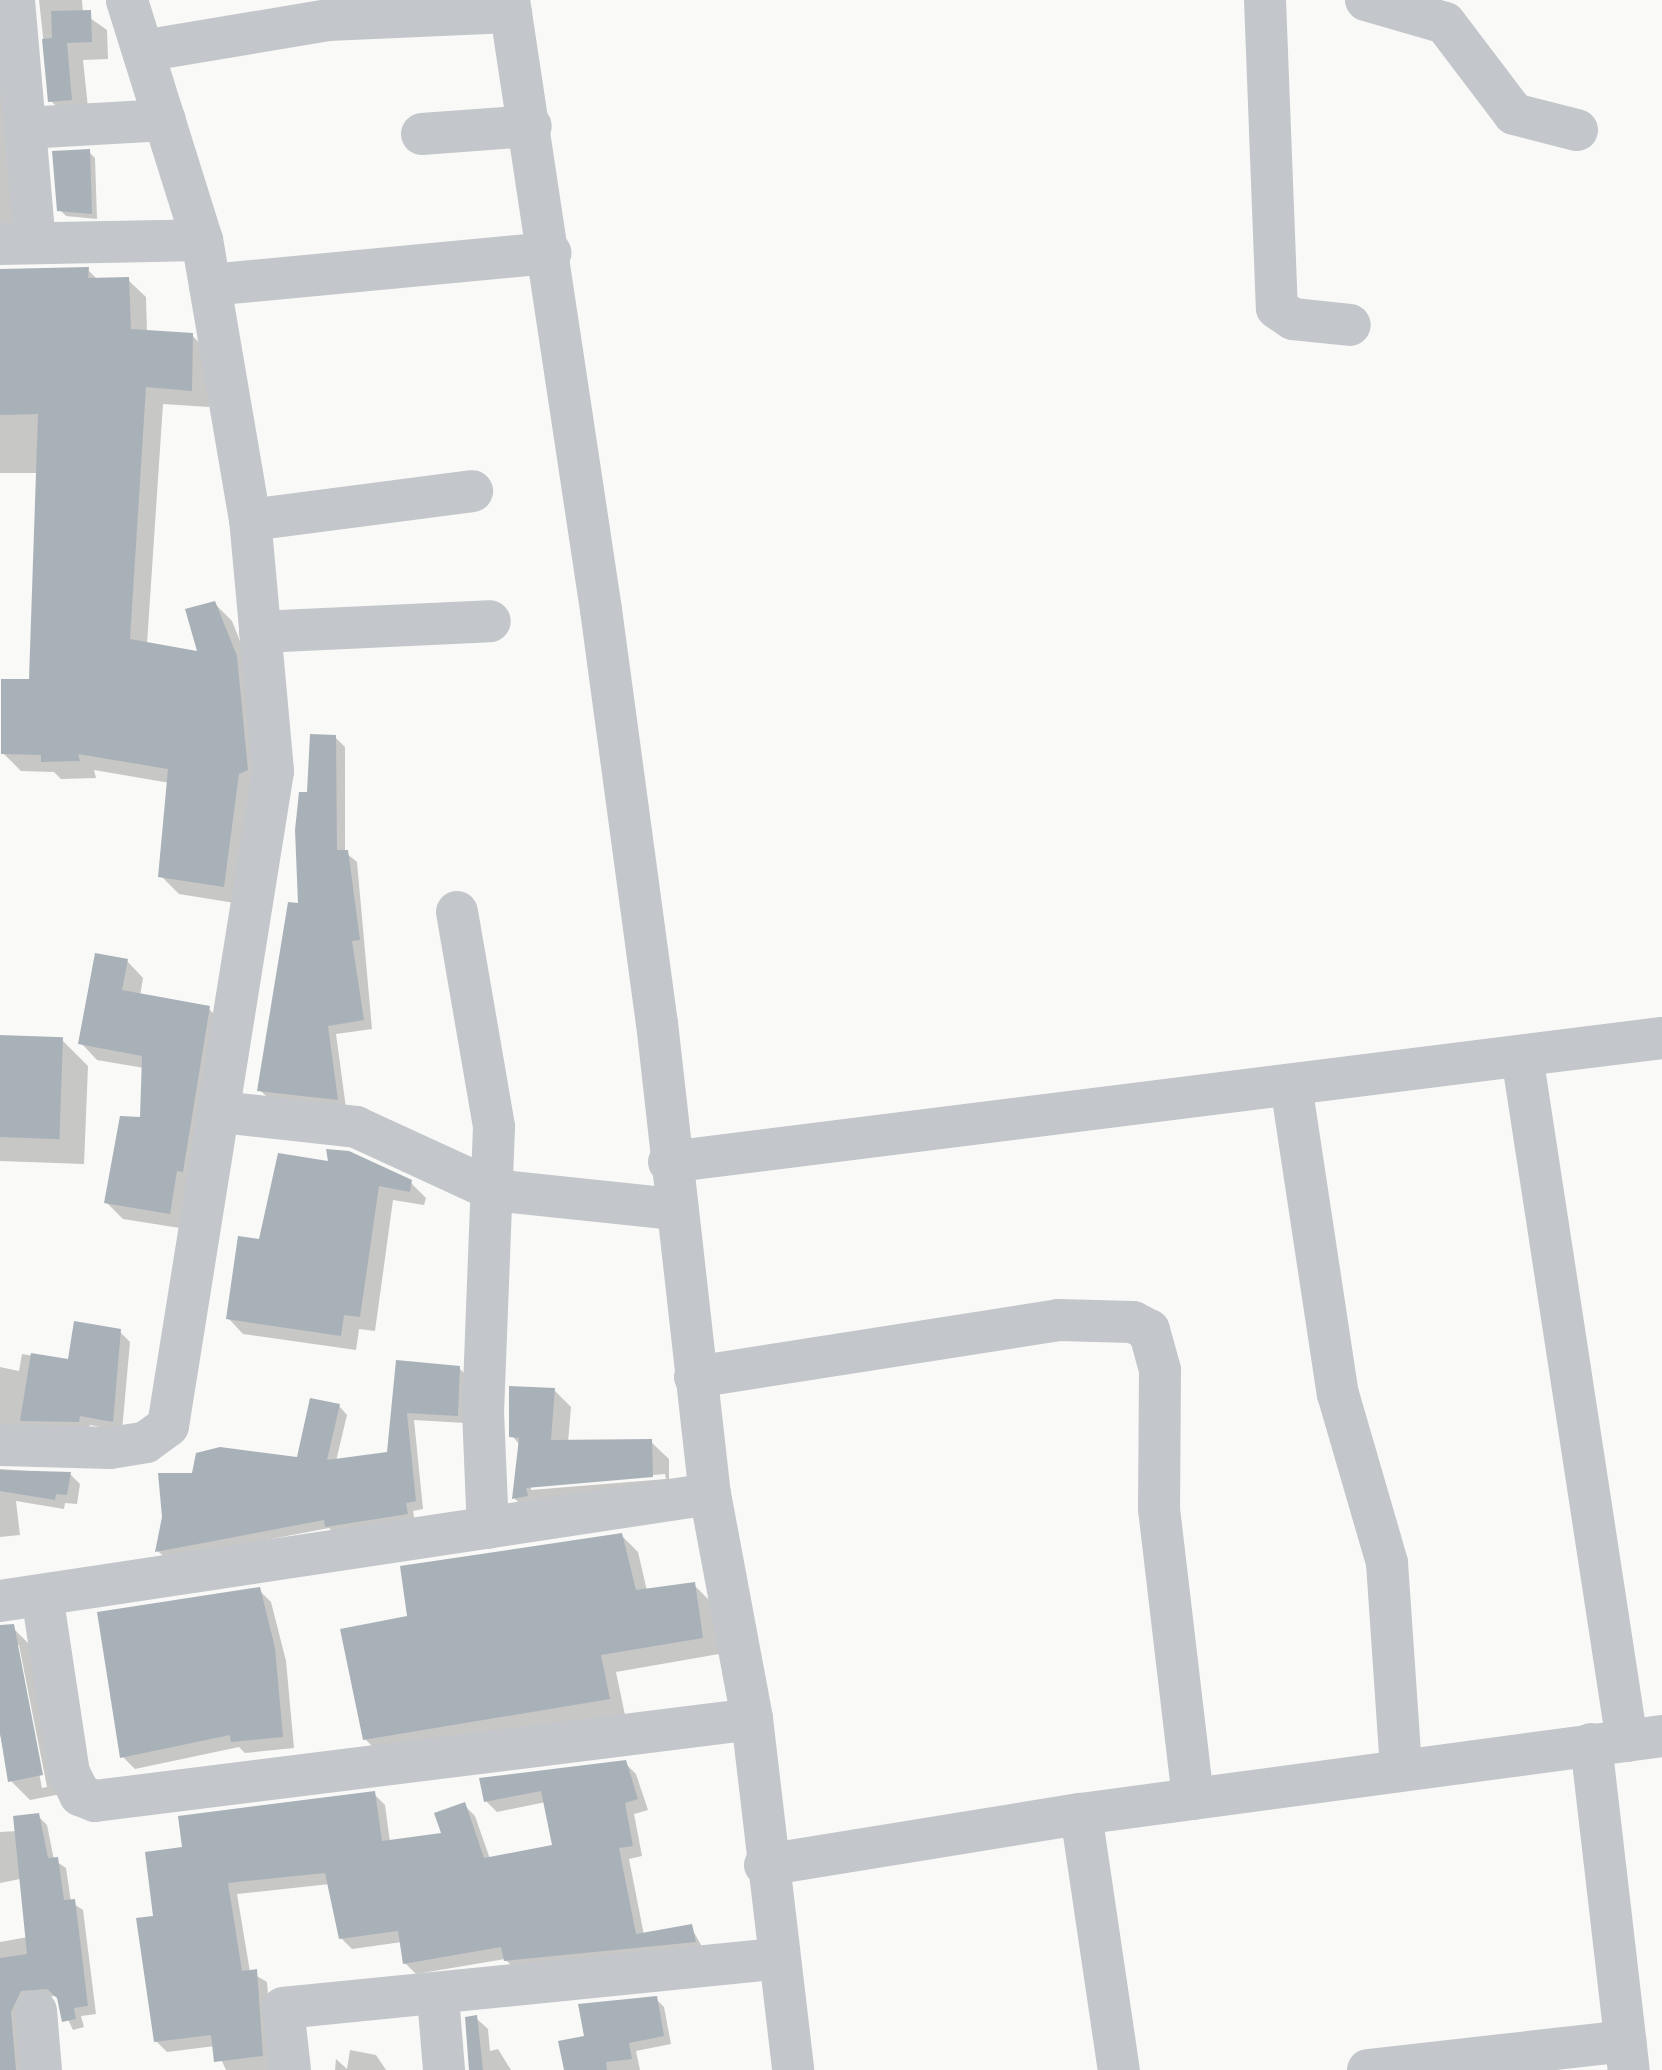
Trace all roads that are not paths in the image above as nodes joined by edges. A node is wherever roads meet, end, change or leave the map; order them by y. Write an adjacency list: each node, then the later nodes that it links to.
1 (14, 0): 12 (street)
2 (126, 0): 9 (street)
3 (1265, 0): 19 (street)
4 (1366, 0): 7 (street)
5 (510, 6): 6 (street); 11 (street)
6 (327, 10): 8 (street)
7 (1447, 12): 13 (street)
8 (249, 17): 9 (street)
9 (143, 51): 10 (street)
10 (164, 120): 12 (street); 15 (street)
11 (531, 126): 14 (street); 17 (street)
12 (25, 128): 16 (street)
13 (1576, 130)
14 (422, 134)
15 (202, 240): 16 (street); 18 (street)
16 (18, 243)
17 (551, 253): 18 (street); 29 (street)
18 (210, 285): 21 (street)
19 (1350, 325)
20 (472, 491): 21 (street)
21 (250, 520): 23 (street)
22 (490, 621): 23 (street)
23 (260, 632): 28 (street)
24 (457, 912): 30 (street)
25 (1662, 1038): 26 (street)
26 (1522, 1056): 27 (street); 39 (street)
27 (1291, 1085): 29 (street); 40 (street)
28 (221, 1112): 30 (street); 33 (street)
29 (670, 1162): 31 (street)
30 (492, 1190): 31 (street); 35 (street)
31 (675, 1209): 32 (street)
32 (696, 1377): 34 (street); 41 (street)
33 (0, 1445)
34 (710, 1494): 35 (street); 38 (street)
35 (488, 1528): 36 (street)
36 (42, 1594): 37 (street); 38 (street)
37 (0, 1601)
38 (752, 1719): 43 (street)
39 (1626, 1740): 40 (street); 47 (street)
40 (1401, 1770): 41 (street)
41 (1193, 1799): 42 (street)
42 (1081, 1814): 43 (street); 52 (street)
43 (766, 1866): 44 (street)
44 (776, 1959): 45 (street); 51 (street)
45 (438, 1996): 49 (street); 50 (street)
46 (36, 2011): 48 (street)
47 (1627, 2055): 53 (street)
48 (42, 2070)
49 (290, 2070)
50 (444, 2070)
51 (793, 2070)
52 (1119, 2070)
53 (1368, 2070)

